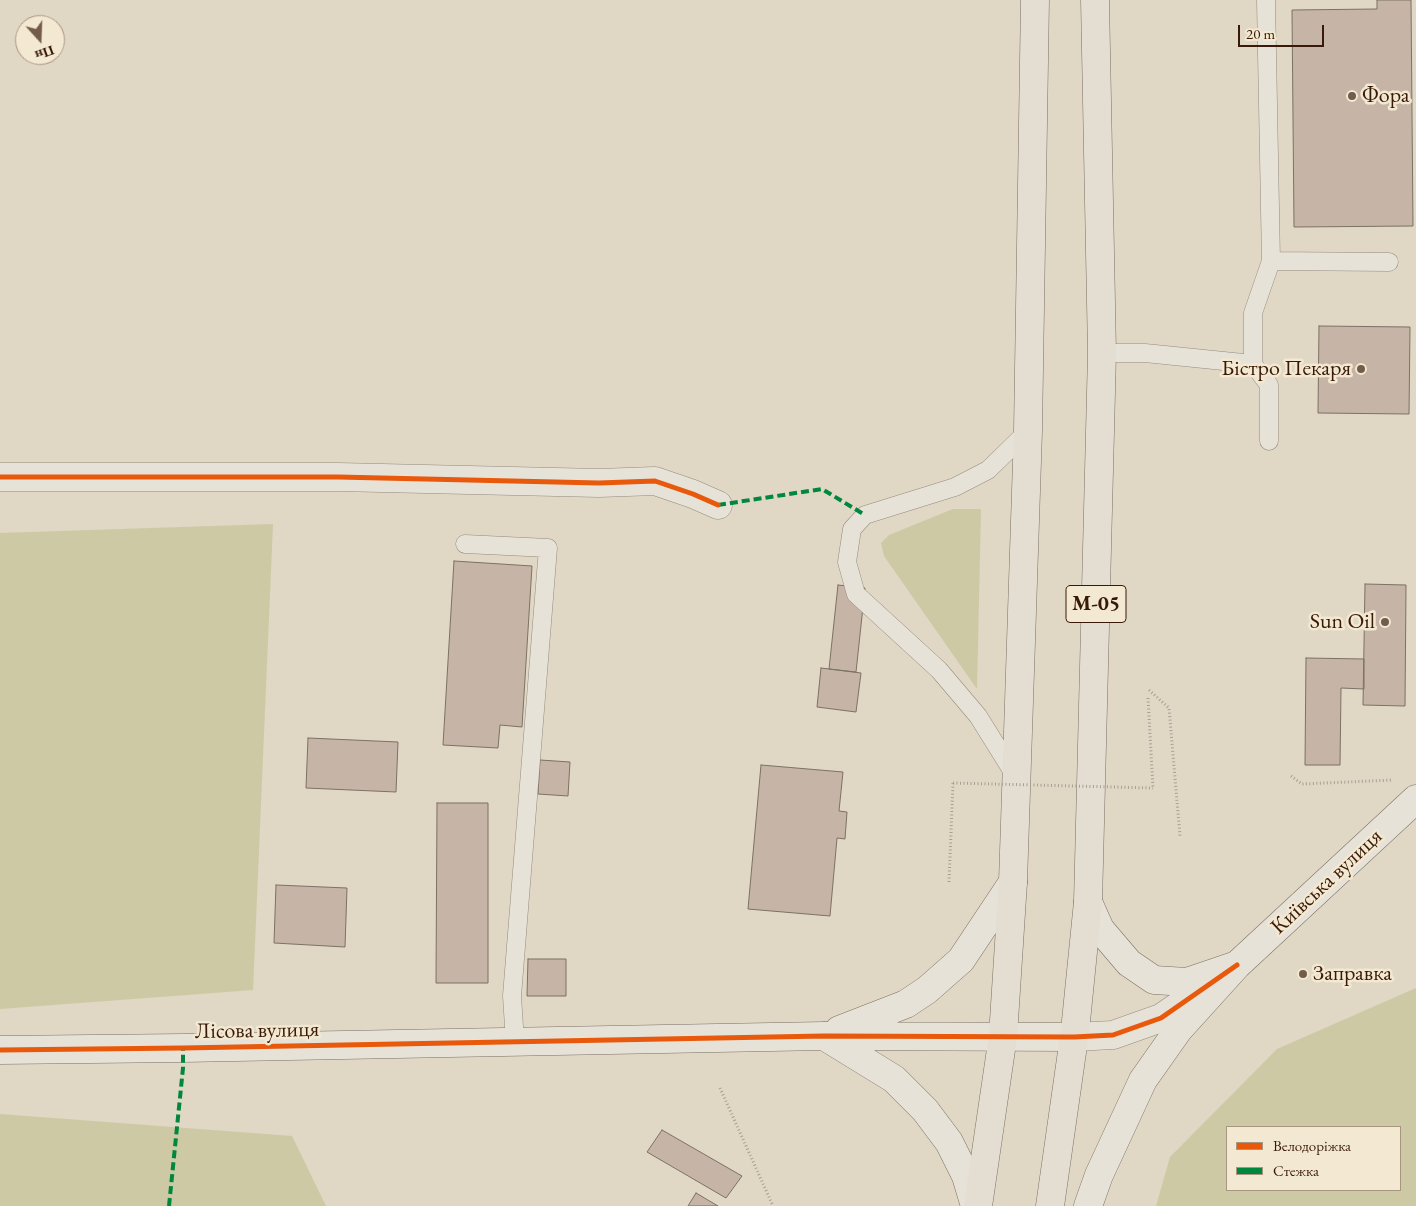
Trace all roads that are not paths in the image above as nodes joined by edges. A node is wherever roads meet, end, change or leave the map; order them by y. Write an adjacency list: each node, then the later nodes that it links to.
1 (1036, 0): 8 (highway)
2 (1095, 0): 6 (highway, М-05)
3 (1266, 0): 4 (lane)
4 (1272, 261): 5 (lane); 7 (lane)
5 (1389, 262)
6 (1102, 354): 7 (lane); 16 (highway, М-05)
7 (1253, 364): 9 (lane)
8 (1028, 431): 13 (highway); 13 (lane)
9 (1269, 441)
10 (0, 478): 11 (street)
11 (718, 505)
12 (465, 544): 21 (lane)
13 (1016, 778): 15 (highway)
14 (1407, 790): 17 (street, Київська вулиця)
15 (1013, 882): 18 (street); 19 (highway)
16 (1088, 902): 17 (street); 20 (highway, М-05)
17 (1237, 965): 20 (street, Лісова вулиця); 25 (street)
18 (824, 1036): 19 (street, Лісова вулиця); 21 (street, Лісова вулиця); 23 (street)
19 (1003, 1036): 20 (street, Лісова вулиця); 23 (highway)
20 (1074, 1037): 24 (highway, М-05)
21 (514, 1042): 22 (street, Лісова вулиця)
22 (0, 1050)
23 (976, 1206)
24 (1050, 1206)
25 (1088, 1206)

